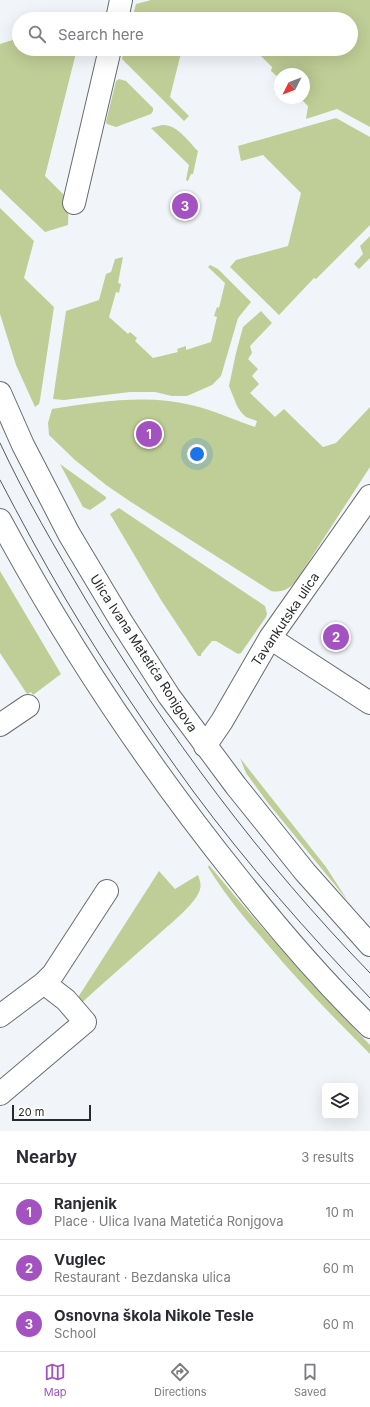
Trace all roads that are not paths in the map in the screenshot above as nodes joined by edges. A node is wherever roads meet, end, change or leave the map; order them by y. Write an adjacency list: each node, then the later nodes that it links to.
1 (121, 0): 2 (street)
2 (118, 12)
3 (108, 56): 4 (street)
4 (74, 203)
5 (0, 393): 12 (street, Ulica Ivana Matetića Ronjgova)
6 (370, 496): 8 (street, Tavankutska ulica)
7 (0, 520): 17 (street)
8 (270, 638): 9 (street); 12 (street, Tavankutska ulica)
9 (370, 703)
10 (28, 706): 11 (street)
11 (0, 725)
12 (205, 746): 14 (street, Ulica Ivana Matetića Ronjgova)
13 (107, 891): 15 (street)
14 (370, 946)
15 (44, 983): 16 (street); 18 (street)
16 (1, 1014)
17 (370, 1027)
18 (0, 1094)

